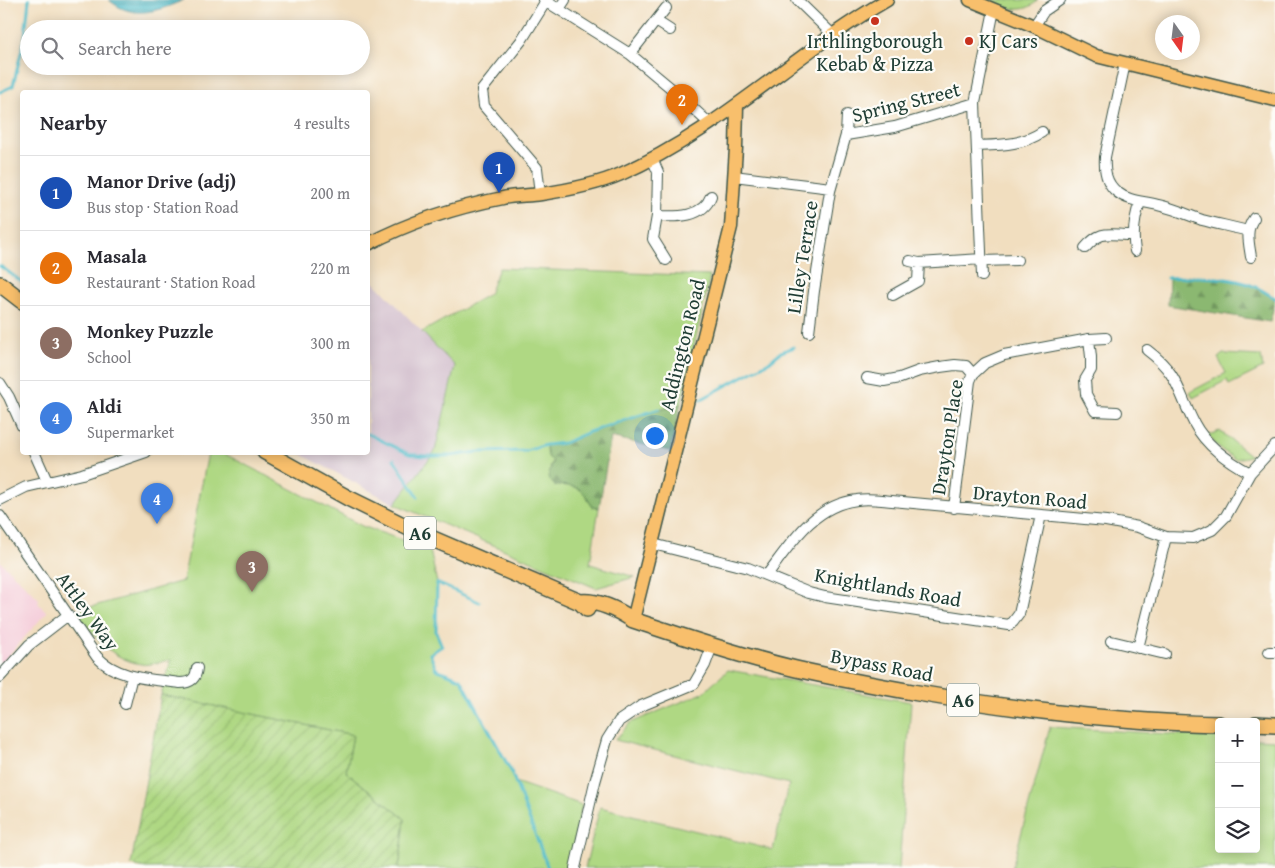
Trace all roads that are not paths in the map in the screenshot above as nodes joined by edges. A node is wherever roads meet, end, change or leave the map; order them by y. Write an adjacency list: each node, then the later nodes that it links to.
1 (565, 0): 8 (street)
2 (797, 0): 13 (street)
3 (887, 0): 13 (main road)
4 (970, 0): 9 (main road)
5 (1060, 0): 11 (street)
6 (545, 1): 8 (street); 27 (street)
7 (666, 8): 10 (street)
8 (559, 9): 14 (street)
9 (994, 10): 11 (main road); 17 (street)
10 (656, 21): 12 (street); 14 (street)
11 (1034, 26): 15 (main road)
12 (670, 30)
13 (833, 35): 18 (main road)
14 (630, 54): 20 (street)
15 (1124, 62): 16 (main road); 29 (street)
16 (1275, 100)
17 (975, 104): 22 (street, Spring Street); 23 (street)
18 (737, 105): 20 (main road); 25 (main road, Addington Road)
19 (847, 115): 22 (street, Lilley Terrace)
20 (710, 124): 24 (main road)
21 (1042, 132): 23 (street)
22 (846, 135): 26 (street, Lilley Terrace)
23 (977, 146): 39 (street)
24 (652, 158): 27 (main road); 30 (street)
25 (734, 176): 26 (street); 67 (main road, Addington Road)
26 (831, 188): 45 (street, Lilley Terrace)
27 (540, 194): 34 (main road)
28 (711, 196): 30 (street)
29 (1140, 202): 32 (street); 33 (street)
30 (657, 216): 38 (street)
31 (1254, 218): 32 (street)
32 (1248, 231): 37 (street)
33 (1132, 235): 35 (street); 36 (street)
34 (370, 243)
35 (1084, 248)
36 (1135, 250)
37 (1251, 257)
38 (666, 260)
39 (982, 260): 40 (street); 41 (street); 43 (street)
40 (1017, 260)
41 (982, 276)
42 (0, 284): 44 (highway)
43 (894, 295)
44 (20, 299)
45 (809, 332)
46 (1106, 338): 47 (street, Drayton Place)
47 (1089, 339): 49 (street, Drayton Place); 52 (street)
48 (1147, 350): 60 (street)
49 (973, 374): 50 (street); 63 (street, Drayton Place)
50 (867, 378)
51 (0, 383): 53 (street)
52 (1117, 412)
53 (20, 422)
54 (1275, 446): 60 (street, Drayton Road)
55 (35, 455): 61 (street)
56 (115, 455): 59 (street)
57 (137, 455): 59 (street)
58 (270, 455): 70 (highway, Bypass Road / A6)
59 (107, 465): 61 (street)
60 (1250, 473): 66 (street, Drayton Road)
61 (47, 481): 62 (street)
62 (0, 500)
63 (954, 508): 65 (street, Drayton Road); 68 (street, Drayton Road)
64 (0, 516): 69 (street, Attley Way)
65 (1041, 516): 66 (street, Drayton Road); 68 (street, Knightlands Road)
66 (1166, 536): 73 (street)
67 (653, 544): 68 (street, Knightlands Road); 70 (main road, Addington Road)
68 (767, 575)
69 (68, 616): 76 (street, Attley Way); 77 (street)
70 (633, 620): 72 (highway, Bypass Road / A6)
71 (1111, 641): 73 (street)
72 (712, 646): 79 (highway, Bypass Road / A6); 82 (street)
73 (1138, 648): 74 (street)
74 (1165, 654)
75 (197, 668): 76 (street, Attley Way)
76 (132, 676): 78 (street)
77 (0, 677)
78 (125, 704)
79 (1215, 724)
80 (1260, 724): 81 (highway)
81 (1275, 725)
82 (575, 868)

